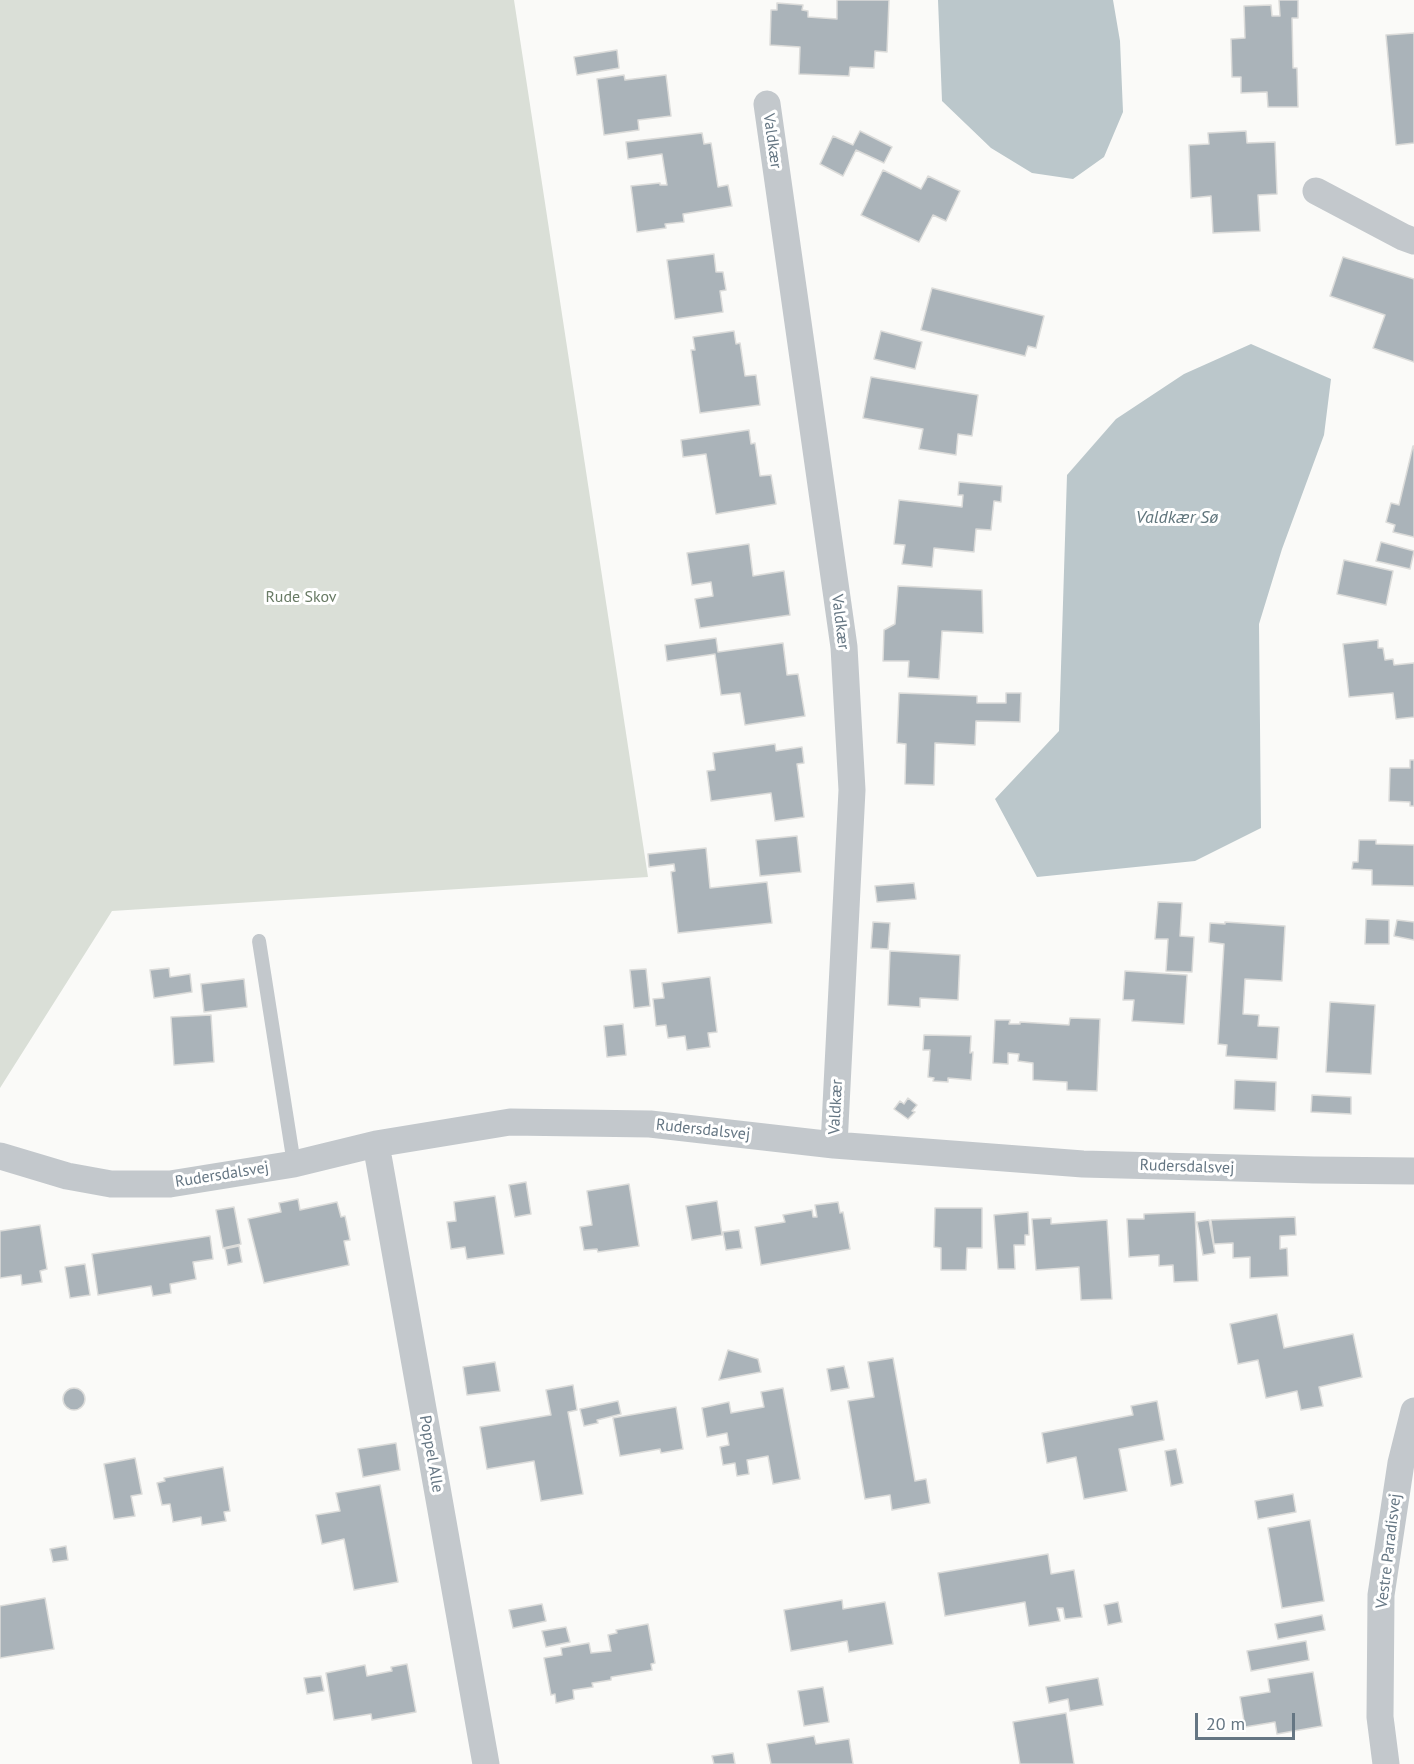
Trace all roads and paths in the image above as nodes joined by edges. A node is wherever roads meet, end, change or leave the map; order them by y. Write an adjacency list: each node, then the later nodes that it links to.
1 (767, 104): 6 (street, Valdkær)
2 (1316, 191): 3 (street)
3 (1414, 240)
4 (259, 941): 8 (lane)
5 (376, 1144): 6 (street, Rudersdalsvej); 8 (street, Rudersdalsvej); 11 (street, Poppel Alle)
6 (834, 1144): 9 (street, Rudersdalsvej)
7 (0, 1155): 8 (street, Rudersdalsvej)
8 (294, 1164)
9 (1414, 1171)
10 (1414, 1411): 12 (street, Vestre Paradisvej)
11 (486, 1764)
12 (1386, 1764)

